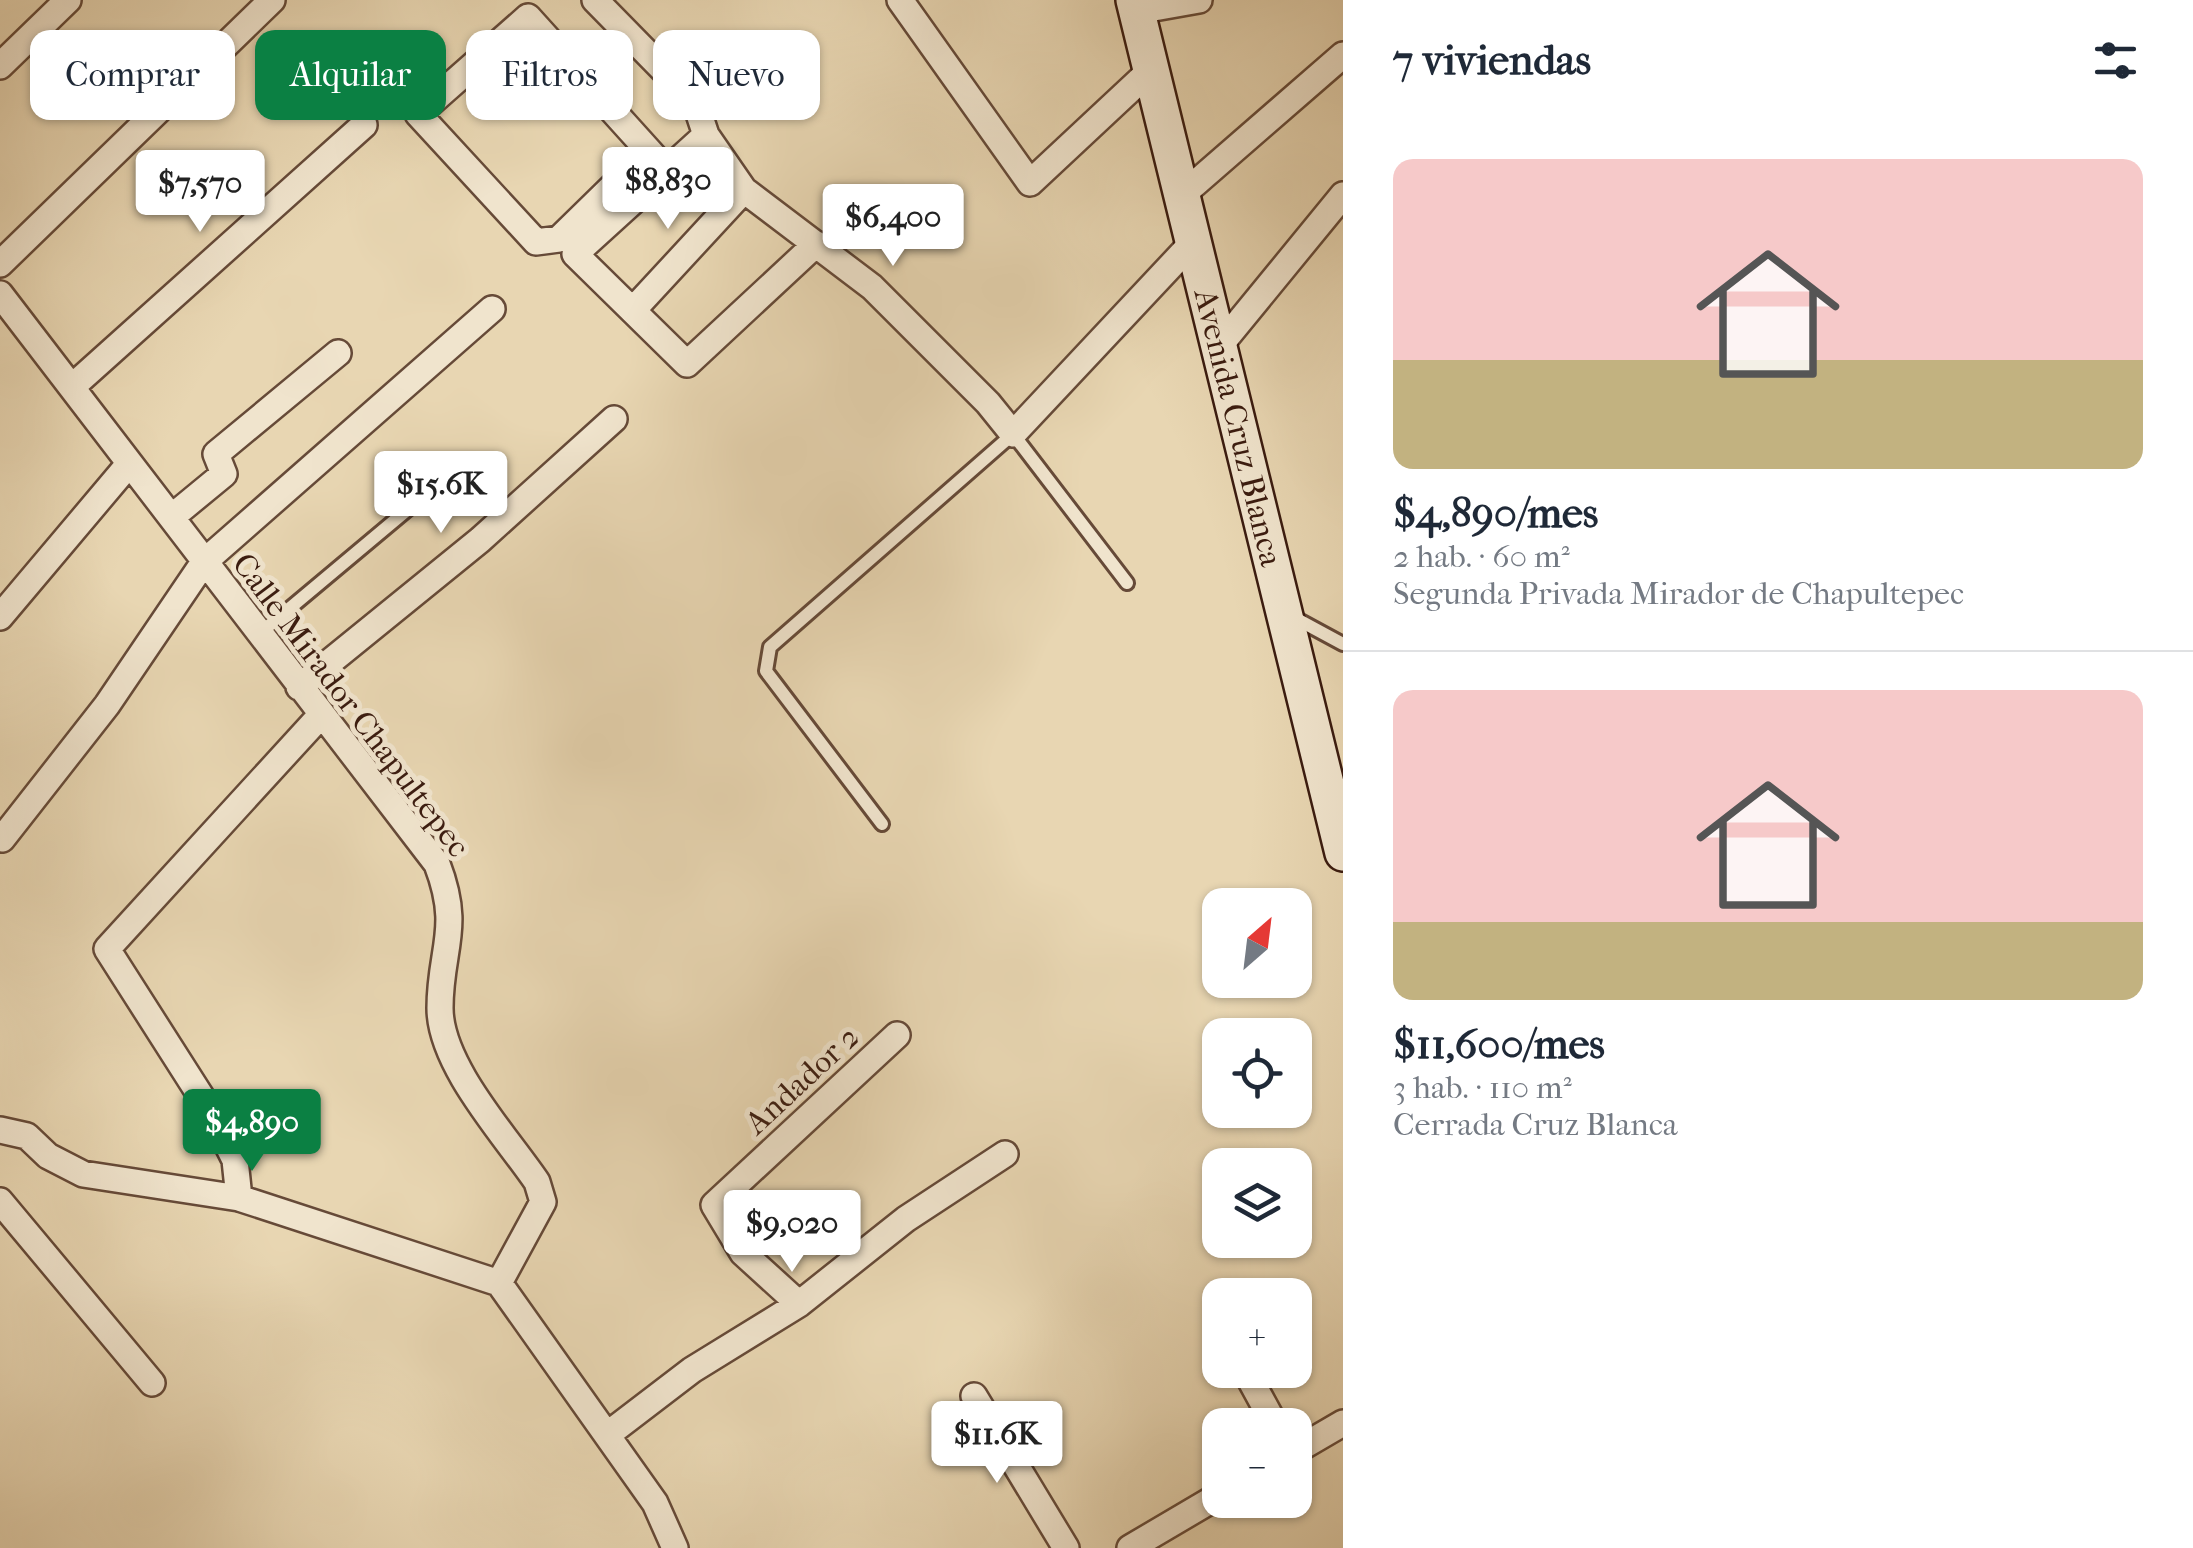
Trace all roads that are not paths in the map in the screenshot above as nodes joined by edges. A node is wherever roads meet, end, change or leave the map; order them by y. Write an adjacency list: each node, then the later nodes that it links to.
1 (68, 0): 8 (street)
2 (272, 0): 18 (street)
3 (595, 0): 11 (street)
4 (900, 0): 9 (street)
5 (1199, 0): 6 (street)
6 (1136, 5): 9 (main road, Avenida Cruz Blanca)
7 (1343, 54): 14 (street)
8 (0, 66)
9 (1152, 69): 14 (main road, Avenida Cruz Blanca)
10 (364, 125): 24 (street)
11 (706, 135): 12 (street); 13 (street)
12 (658, 161): 12 (street); 21 (street)
13 (744, 190): 17 (street); 21 (street)
14 (1182, 195): 16 (main road, Avenida Cruz Blanca)
15 (1343, 195): 22 (street)
16 (1194, 240): 22 (main road, Avenida Cruz Blanca); 26 (street)
17 (816, 244): 21 (street); 26 (street)
18 (0, 264)
19 (0, 294): 24 (street, Calle Mirador Chapultepec)
20 (492, 309): 30 (street)
21 (632, 310)
22 (1221, 344): 32 (main road, Avenida Cruz Blanca)
23 (338, 353): 29 (street)
24 (73, 386): 27 (street, Calle Mirador Chapultepec)
25 (614, 419): 36 (street)
26 (1013, 434): 31 (lane); 39 (lane)
27 (129, 464): 29 (street, Calle Mirador Chapultepec); 33 (street)
28 (425, 495): 34 (lane)
29 (173, 516): 30 (street, Calle Mirador Chapultepec)
30 (204, 562): 34 (street, Calle Mirador Chapultepec); 40 (street)
31 (1127, 583)
32 (1282, 611): 35 (lane); 38 (main road, Avenida Cruz Blanca)
33 (0, 617)
34 (259, 634): 36 (street, Calle Mirador Chapultepec)
35 (1343, 644)
36 (298, 687): 37 (street, Calle Mirador Chapultepec)
37 (322, 714): 45 (street); 47 (street, Calle Mirador Chapultepec)
38 (1332, 767): 41 (main road, Avenida Cruz Blanca)
39 (882, 824)
40 (2, 839)
41 (1343, 854)
42 (898, 1035): 48 (street, Andador 2)
43 (0, 1130): 45 (street)
44 (1006, 1154): 48 (street)
45 (239, 1198): 47 (street)
46 (0, 1200): 49 (street)
47 (499, 1282): 52 (street)
48 (799, 1304): 52 (street)
49 (152, 1383)
50 (974, 1396): 56 (street)
51 (1343, 1423): 53 (street)
52 (607, 1435): 55 (street)
53 (1312, 1441)
54 (1202, 1506): 57 (street)
55 (676, 1548)
56 (1066, 1548)
57 (1130, 1548)

